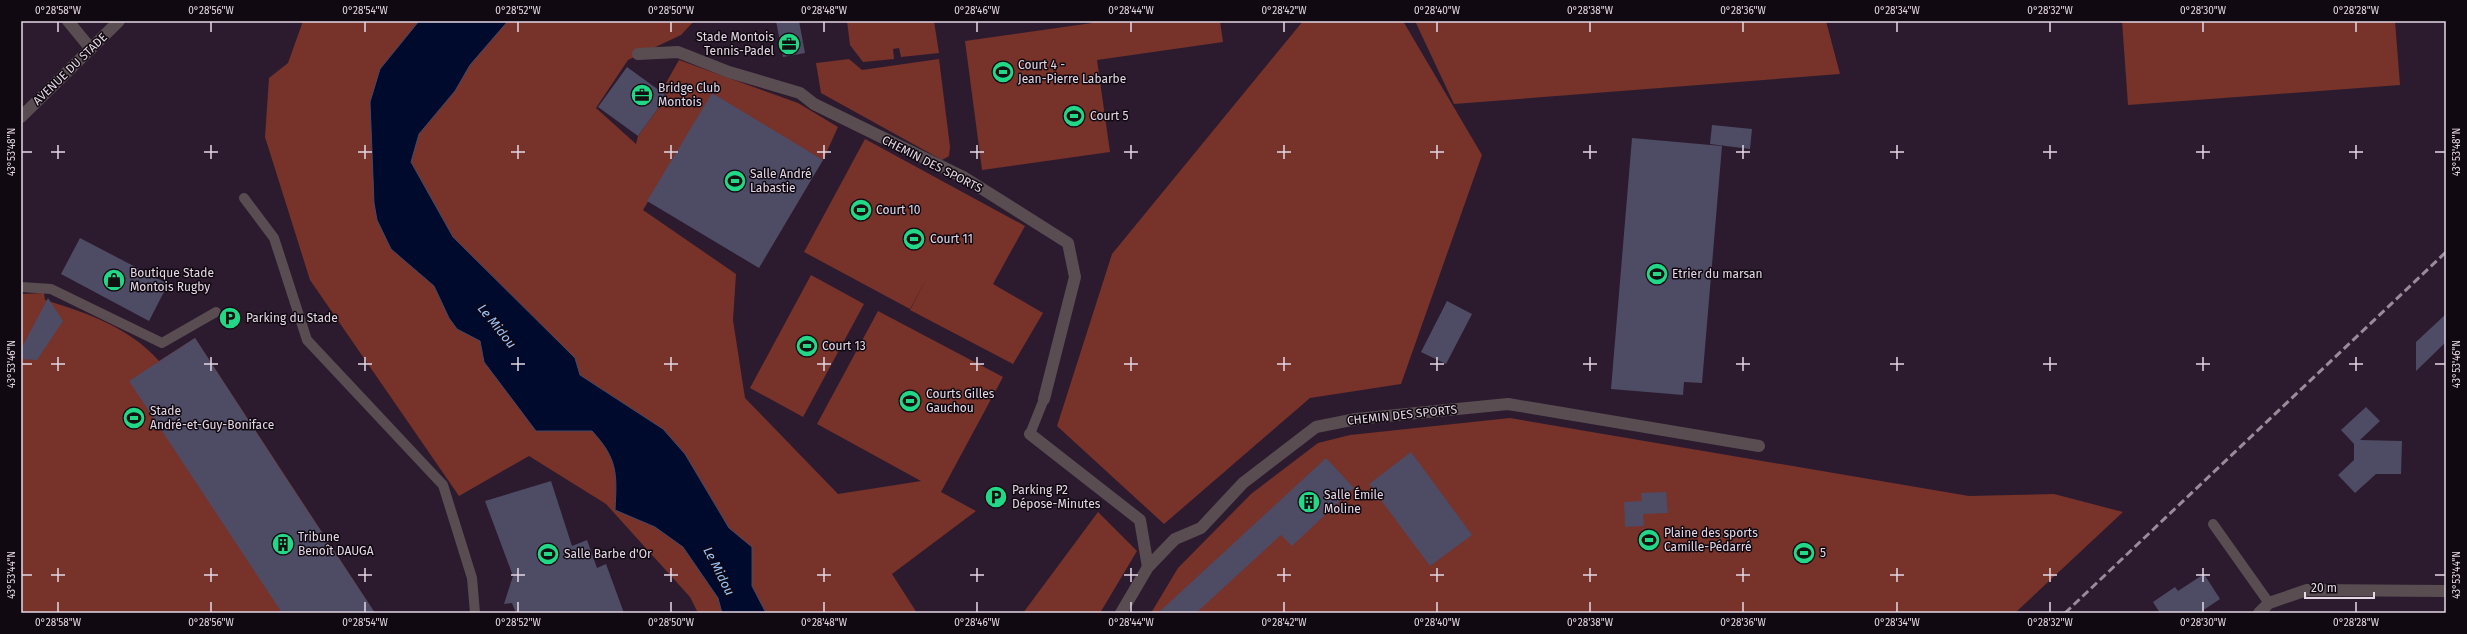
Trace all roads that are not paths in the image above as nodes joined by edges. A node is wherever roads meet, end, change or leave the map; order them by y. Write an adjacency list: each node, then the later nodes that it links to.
1 (68, 21): 3 (street)
2 (119, 21): 3 (street, AVENUE DU STADE)
3 (91, 49): 5 (street, AVENUE DU STADE)
4 (638, 54): 9 (street, CHEMIN DES SPORTS)
5 (21, 117)
6 (244, 198): 16 (lane)
7 (21, 287): 8 (lane)
8 (216, 312)
9 (1044, 399): 10 (lane)
10 (1030, 434): 13 (street)
11 (1759, 446): 13 (street, CHEMIN DES SPORTS)
12 (2214, 524): 15 (lane)
13 (1148, 567): 17 (street, CHEMIN DES SPORTS)
14 (2446, 591): 15 (street)
15 (2269, 604): 18 (street)
16 (475, 613)
17 (1120, 613)
18 (2259, 613)

